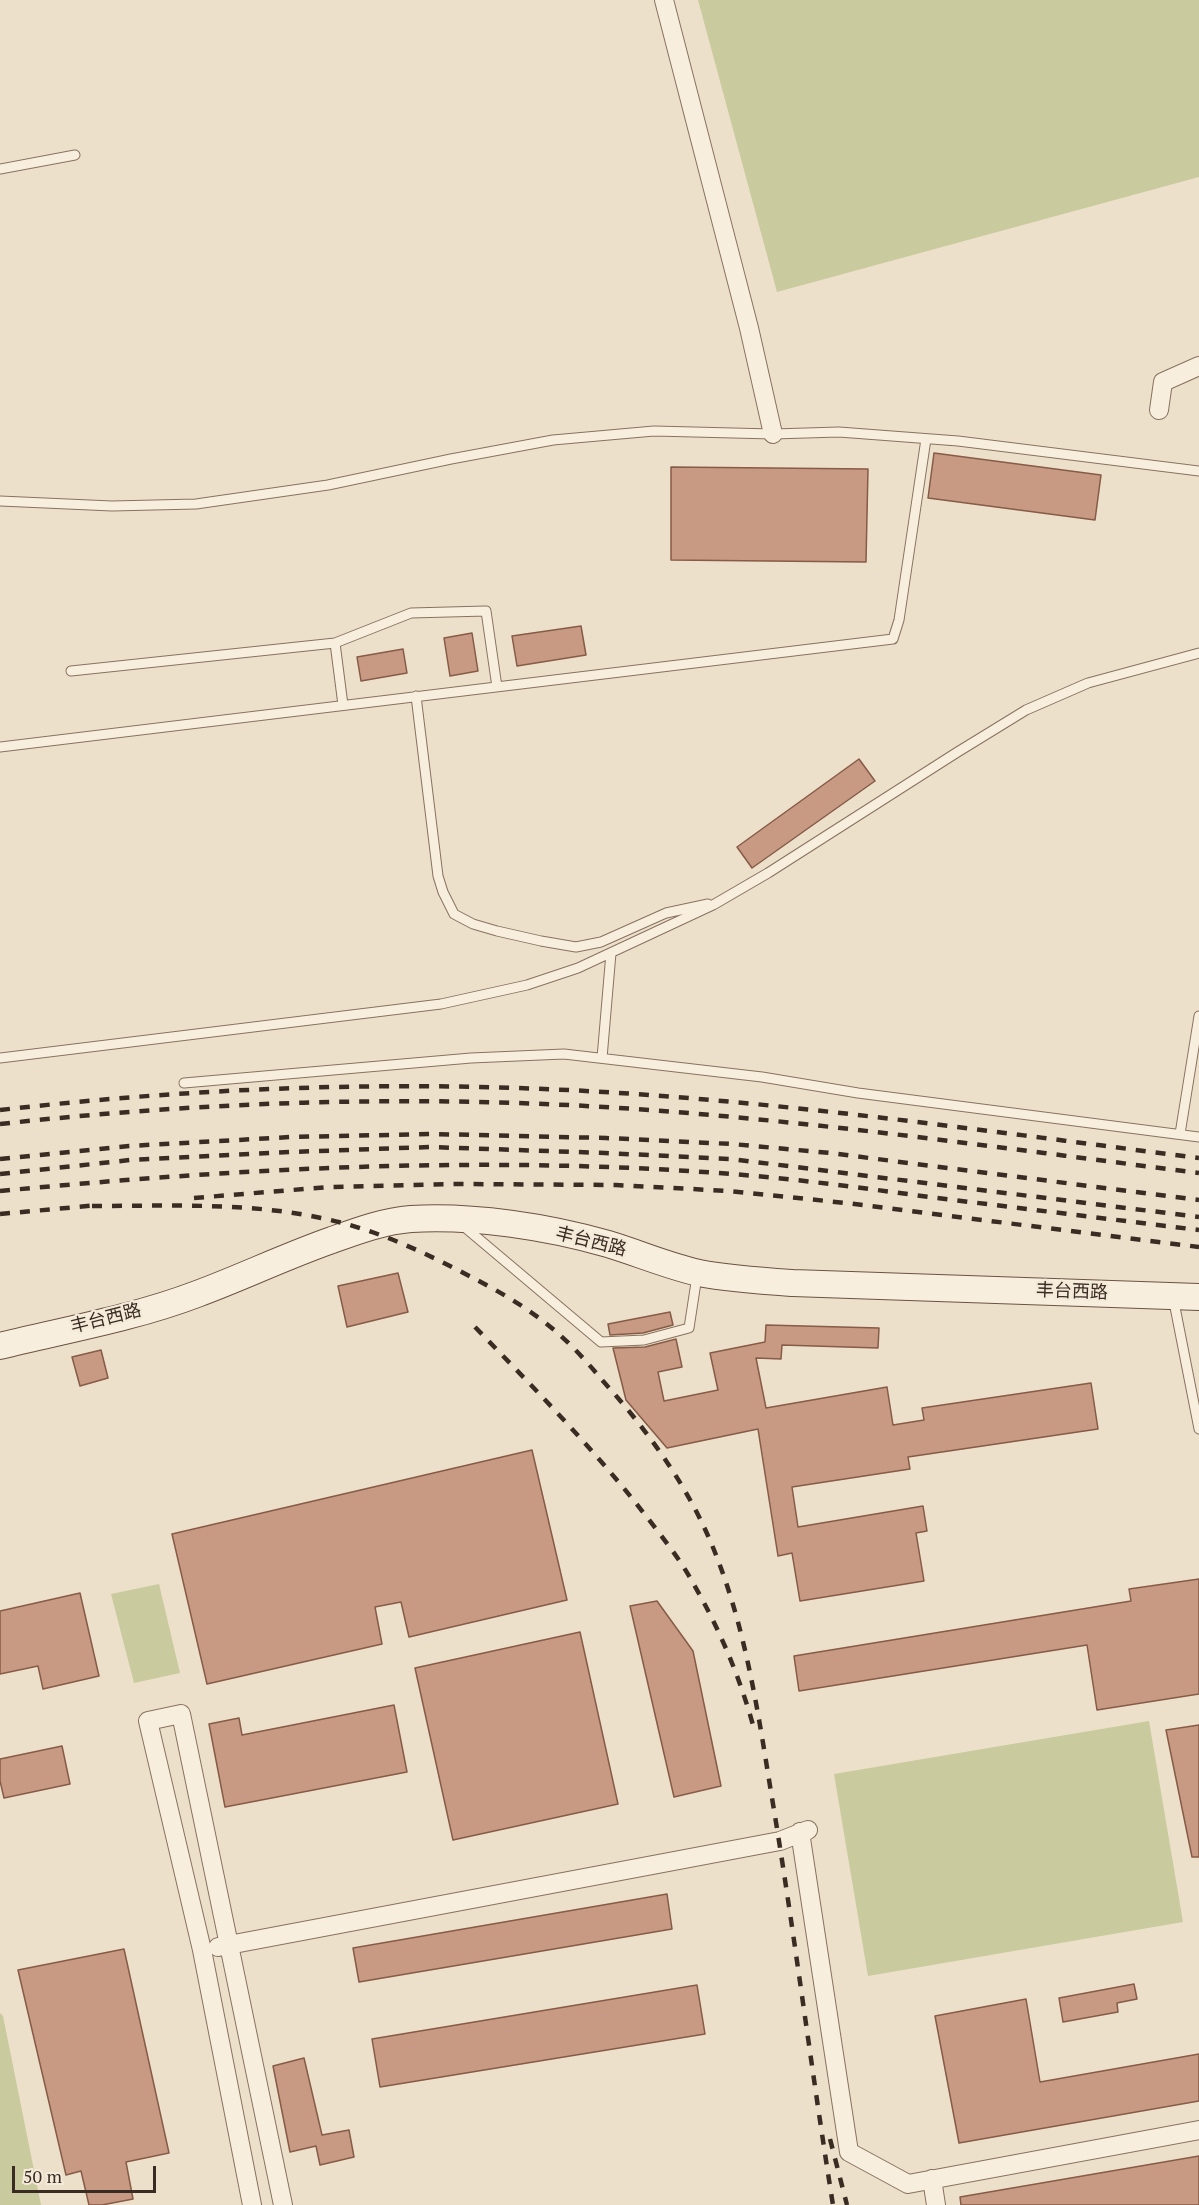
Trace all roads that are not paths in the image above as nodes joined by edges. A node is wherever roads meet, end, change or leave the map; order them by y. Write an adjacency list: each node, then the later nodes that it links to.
1 (664, 0): 6 (street)
2 (75, 155): 3 (lane)
3 (0, 170)
4 (1199, 366): 5 (street)
5 (1159, 410)
6 (773, 434): 7 (lane); 9 (lane)
7 (926, 439): 8 (lane); 13 (lane)
8 (1199, 471)
9 (0, 501)
10 (335, 643): 12 (lane); 13 (lane); 15 (lane)
11 (1199, 653): 17 (lane)
12 (71, 671)
13 (497, 687): 14 (lane)
14 (416, 696): 15 (lane); 17 (lane)
15 (343, 705): 16 (lane)
16 (0, 747)
17 (713, 905): 18 (lane)
18 (611, 953): 20 (lane); 21 (lane)
19 (1199, 1016): 23 (lane)
20 (0, 1058)
21 (602, 1058): 22 (lane); 23 (lane)
22 (184, 1083)
23 (1180, 1134): 24 (lane)
24 (1199, 1137)
25 (455, 1219): 26 (main road, 丰台西路); 26 (lane); 29 (main road, 丰台西路)
26 (697, 1272): 27 (main road, 丰台西路)
27 (1172, 1295): 28 (main road, 丰台西路); 30 (lane)
28 (1199, 1297)
29 (0, 1346)
30 (1199, 1429)
31 (228, 1945): 32 (street); 32 (street); 34 (street); 36 (street)
32 (202, 1950): 35 (street)
33 (1199, 2130): 34 (street)
34 (932, 2179): 37 (street)
35 (252, 2205)
36 (283, 2205)
37 (936, 2205)

